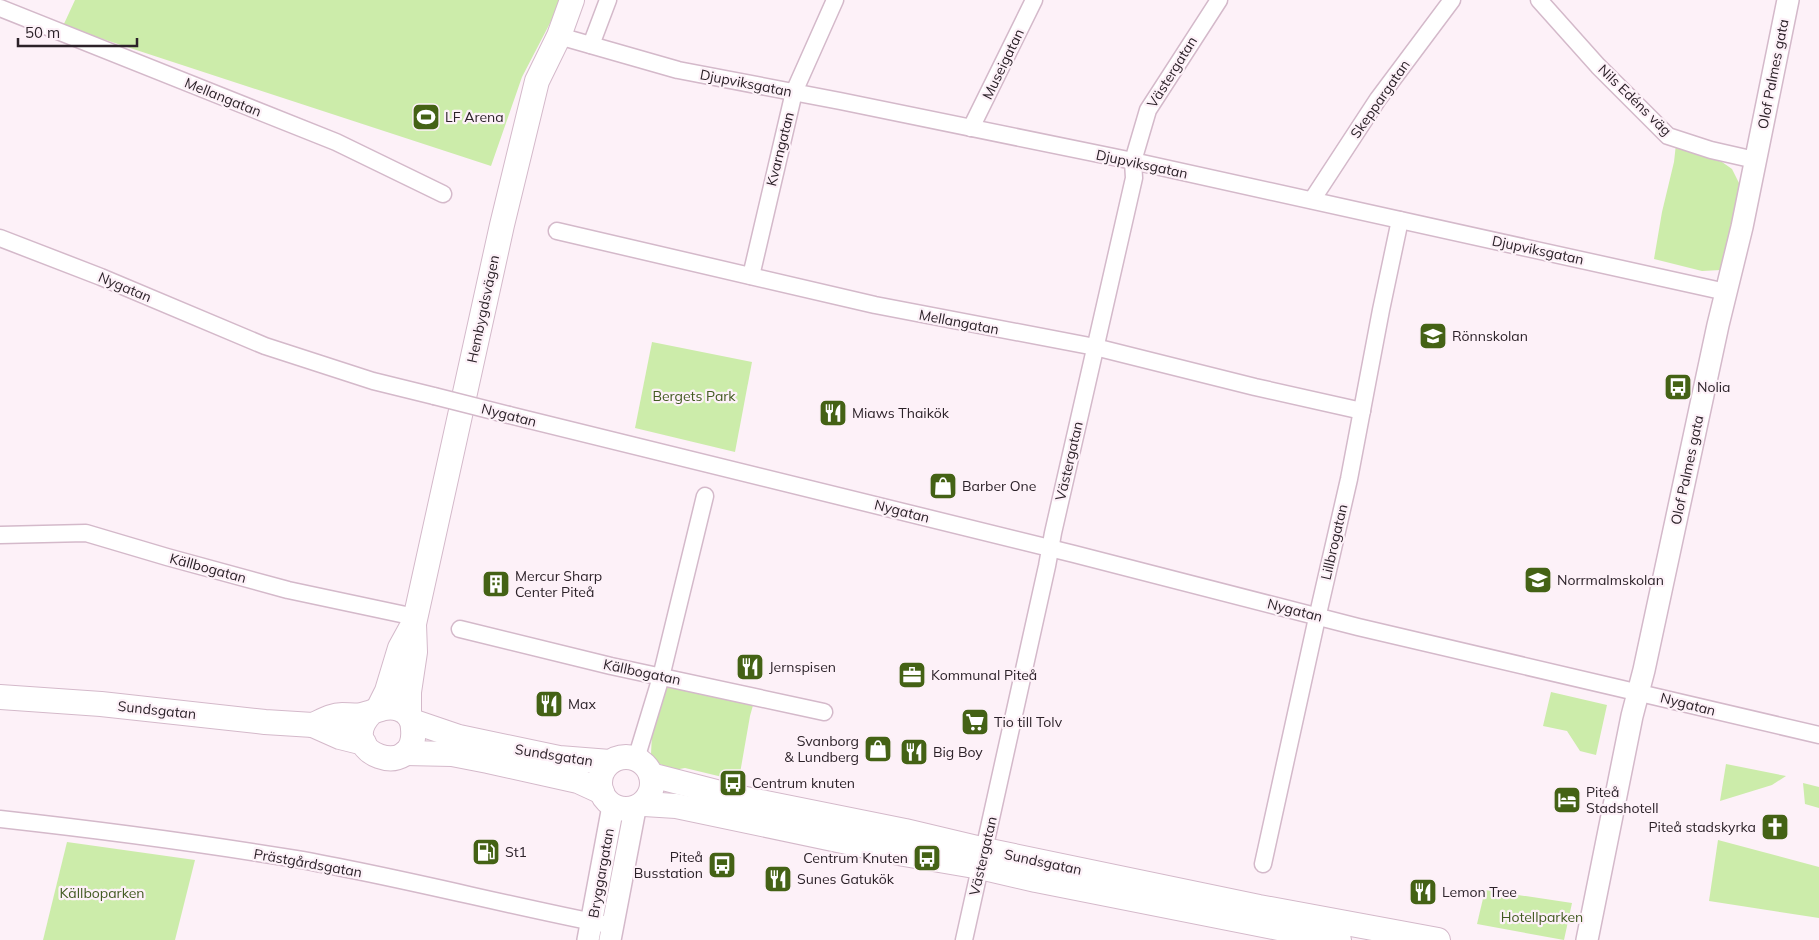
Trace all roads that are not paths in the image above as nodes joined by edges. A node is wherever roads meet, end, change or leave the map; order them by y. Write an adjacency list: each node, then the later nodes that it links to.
1 (572, 0): 10 (main road, Hembygdsvägen)
2 (608, 0): 11 (street)
3 (835, 0): 12 (street, Kvarngatan)
4 (1034, 0): 13 (street, Museigatan)
5 (1218, 0): 15 (street, Västergatan)
6 (1452, 0): 17 (street, Skeppargatan)
7 (1539, 0): 14 (street, Nils Edéns väg)
8 (1788, 0): 14 (street, Olof Palmes gata)
9 (0, 8): 16 (street, Mellangatan)
10 (559, 36): 11 (street, Djupviksgatan); 29 (main road, Hembygdsvägen)
11 (591, 45): 12 (street, Djupviksgatan)
12 (794, 92): 13 (street, Djupviksgatan); 21 (street, Kvarngatan)
13 (972, 128): 15 (street, Djupviksgatan)
14 (1755, 160): 22 (street, Olof Palmes gata)
15 (1132, 161): 17 (street, Djupviksgatan); 23 (street, Västergatan)
16 (443, 194)
17 (1312, 200): 18 (street, Djupviksgatan)
18 (1400, 220): 22 (street, Djupviksgatan); 24 (street, Lillbrogatan)
19 (557, 231): 21 (street, Mellangatan)
20 (0, 238): 27 (street, Nygatan, bridge)
21 (751, 276): 23 (street, Mellangatan)
22 (1726, 292): 32 (street, Olof Palmes gata)
23 (1094, 348): 24 (street, Mellangatan); 27 (street, Västergatan)
24 (1362, 410): 28 (street, Lillbrogatan)
25 (705, 496): 31 (street)
26 (0, 535): 29 (street, Källbogatan)
27 (1050, 548): 28 (street, Nygatan); 45 (street, Västergatan)
28 (1317, 616): 32 (street, Nygatan); 46 (street, Lillbrogatan)
29 (414, 621): 34 (main road, Hembygdsvägen); 36 (main road, Hembygdsvägen)
30 (460, 628): 31 (street, Källbogatan)
31 (660, 677): 35 (street, Källbogatan); 42 (street)
32 (1638, 692): 38 (street, Nygatan); 52 (street, Olof Palmes gata)
33 (0, 697): 37 (main road, Sundsgatan)
34 (374, 711): 36 (main road, Sundsgatan); 37 (main road, Sundsgatan); 39 (main road)
35 (824, 712)
36 (410, 719): 40 (main road); 41 (main road, Sundsgatan)
37 (313, 725): 39 (main road, Sundsgatan)
38 (1819, 735)
39 (364, 743): 40 (main road, Sundsgatan)
40 (405, 753): 43 (main road, Sundsgatan)
41 (610, 762): 42 (main road, Sundsgatan); 43 (main road, Sundsgatan)
42 (643, 767): 43 (main road); 45 (main road, Sundsgatan)
43 (623, 803): 45 (main road, Sundsgatan); 47 (street, Bryggargatan); 48 (street, Bryggargatan)
44 (0, 819): 47 (street, Prästgårdsgatan)
45 (982, 858): 49 (street, Västergatan); 50 (main road, Sundsgatan); 51 (main road, Sundsgatan)
46 (1263, 864)
47 (590, 931): 48 (street, Prästgårdsgatan)
48 (611, 933)
49 (964, 940)
50 (1340, 940)
51 (1438, 940)
52 (1586, 940)

